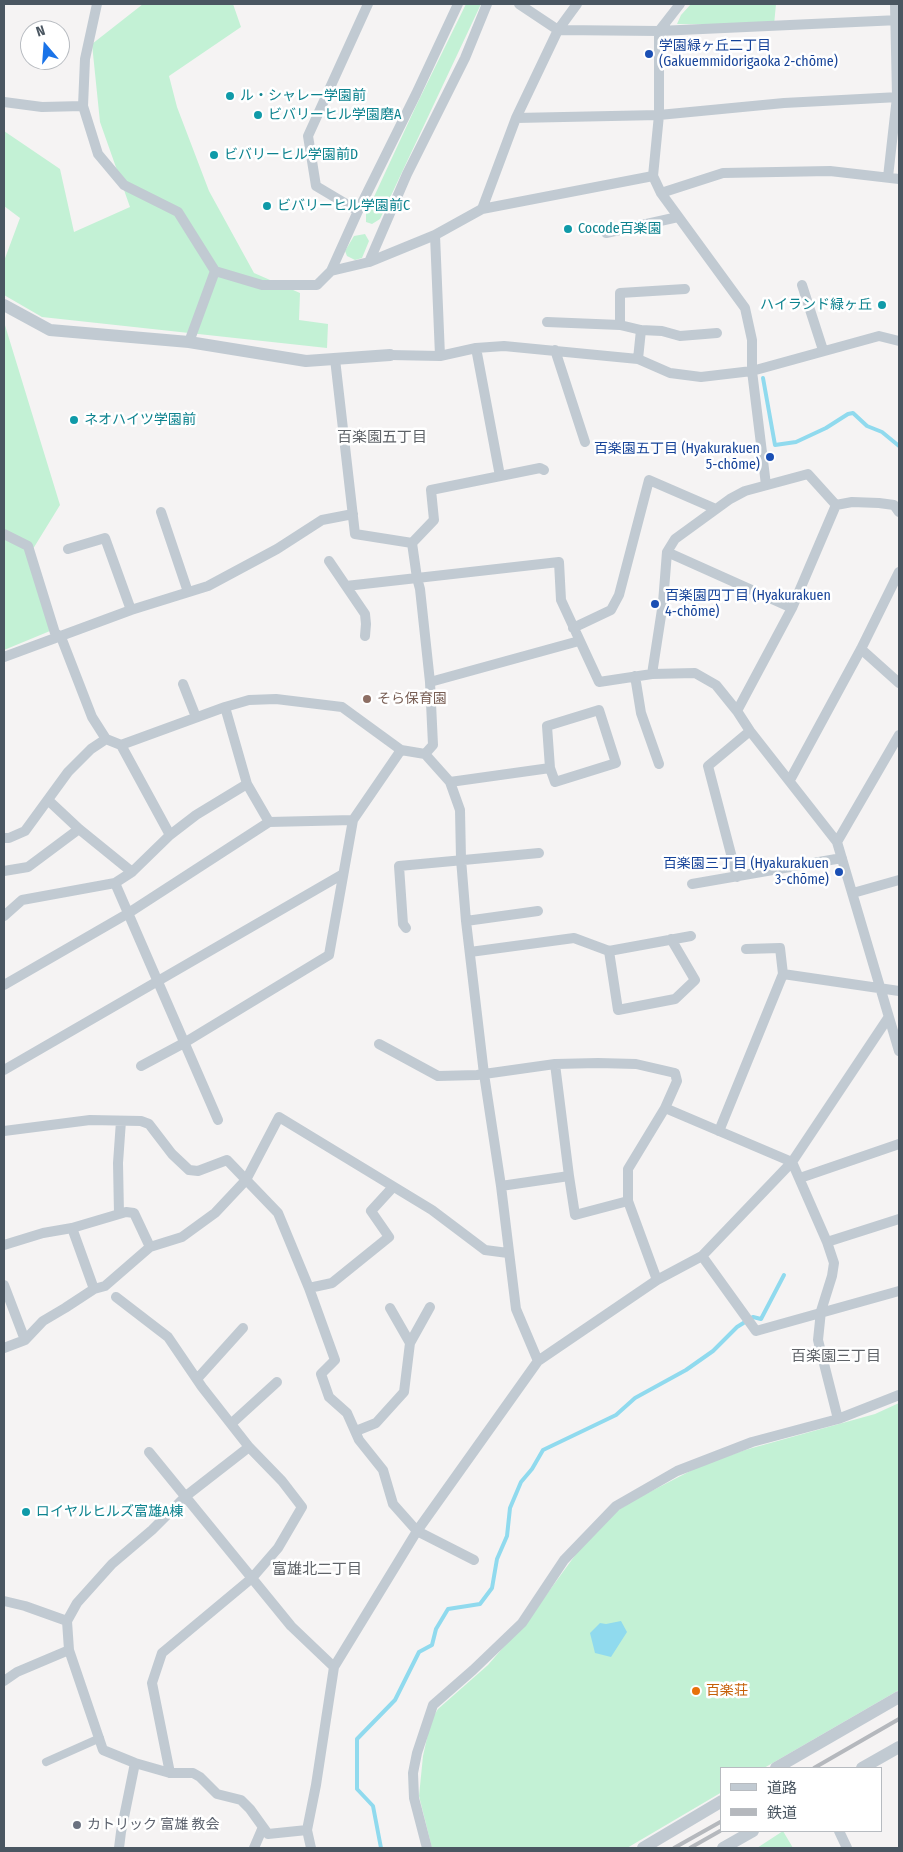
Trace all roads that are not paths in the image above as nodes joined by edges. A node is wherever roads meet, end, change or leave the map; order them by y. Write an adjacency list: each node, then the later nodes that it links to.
1 (97, 4): 14 (street)
2 (368, 4): 22 (street)
3 (458, 4): 22 (street)
4 (487, 4): 26 (street)
5 (519, 4): 10 (street)
6 (577, 4): 10 (street)
7 (680, 4): 11 (street)
8 (895, 4): 9 (street)
9 (898, 20): 11 (street); 12 (street)
10 (558, 30): 11 (street); 16 (street)
11 (659, 31): 15 (street)
12 (898, 97): 15 (street); 18 (street)
13 (4, 102): 14 (street)
14 (83, 106): 27 (street)
15 (659, 115): 16 (street); 17 (street)
16 (516, 118): 21 (street)
17 (653, 176): 20 (street); 21 (street)
18 (888, 177): 19 (street); 20 (street)
19 (899, 179)
20 (661, 193): 23 (street)
21 (482, 209): 25 (street)
22 (358, 211): 28 (street)
23 (678, 216): 24 (street); 45 (street)
24 (606, 232)
25 (435, 235): 26 (street); 42 (street)
26 (369, 262): 28 (street)
27 (214, 271): 28 (street); 37 (street)
28 (331, 271)
29 (802, 285): 40 (street)
30 (685, 289): 33 (street)
31 (4, 305): 37 (street)
32 (547, 322): 33 (street)
33 (620, 325): 34 (street)
34 (641, 330): 35 (street); 43 (street)
35 (717, 332)
36 (899, 341): 40 (street)
37 (189, 342): 44 (street)
38 (476, 348): 39 (street); 42 (street); 48 (street)
39 (555, 350): 43 (street); 46 (street)
40 (823, 350): 45 (street)
41 (390, 355): 42 (street); 44 (street)
42 (440, 356)
43 (638, 359): 45 (street)
44 (335, 360): 54 (street)
45 (752, 372): 49 (street)
46 (585, 442)
47 (544, 470): 48 (street)
48 (500, 476): 56 (street)
49 (766, 485): 50 (street); 51 (street)
50 (836, 505): 53 (street); 64 (street)
51 (716, 509): 58 (street); 66 (street)
52 (161, 512): 63 (street)
53 (899, 512)
54 (353, 514): 56 (street); 63 (street)
55 (4, 534): 67 (street)
56 (412, 543): 61 (street)
57 (68, 549): 65 (street)
58 (667, 552): 64 (street); 72 (street)
59 (329, 561): 62 (street)
60 (899, 572): 70 (street)
61 (417, 578): 62 (street); 66 (street); 74 (street)
62 (346, 586): 68 (street)
63 (188, 592): 65 (street)
64 (792, 608): 78 (street)
65 (131, 610): 67 (street)
66 (574, 628): 69 (street)
67 (61, 636): 71 (street); 82 (street)
68 (365, 636)
69 (579, 641): 73 (street); 74 (street)
70 (862, 649): 75 (street); 88 (street)
71 (4, 657)
72 (652, 674): 73 (street); 78 (street)
73 (635, 676): 86 (street)
74 (430, 682): 85 (street)
75 (899, 683)
76 (183, 684): 79 (street)
77 (225, 706): 79 (street); 84 (street); 90 (street)
78 (737, 711): 80 (street)
79 (196, 717): 83 (street)
80 (750, 731): 88 (street); 104 (street)
81 (899, 735): 97 (street)
82 (106, 739): 83 (street); 91 (street)
83 (121, 745): 95 (street)
84 (401, 750): 85 (street); 92 (street)
85 (425, 754): 89 (street)
86 (658, 764)
87 (550, 768): 87 (street); 89 (street)
88 (790, 780): 97 (street)
89 (450, 782): 100 (street)
90 (247, 784): 93 (street); 95 (street)
91 (48, 800): 94 (street); 96 (street)
92 (352, 820): 93 (street); 103 (street)
93 (269, 822): 110 (street)
94 (79, 829): 101 (street); 102 (street)
95 (170, 836): 102 (street)
96 (4, 838)
97 (837, 842): 99 (street)
98 (539, 852): 100 (street)
99 (842, 858): 104 (street); 108 (street)
100 (461, 859): 112 (street); 113 (street)
101 (4, 871)
102 (132, 872): 106 (street)
103 (343, 874): 120 (street); 125 (street)
104 (737, 877): 107 (street)
105 (899, 880): 108 (street)
106 (115, 883): 110 (street); 111 (street)
107 (692, 884)
108 (853, 893): 122 (street)
109 (538, 911): 112 (street)
110 (128, 914): 120 (street); 121 (street)
111 (4, 916)
112 (466, 921): 118 (street)
113 (406, 928)
114 (691, 936): 115 (street)
115 (671, 939): 117 (street); 117 (street)
116 (746, 949): 119 (street)
117 (608, 951): 118 (street)
118 (470, 952): 131 (street)
119 (783, 974): 122 (street); 136 (street)
120 (157, 981): 125 (street); 130 (street)
121 (4, 985)
122 (880, 988): 123 (street); 124 (street)
123 (899, 991)
124 (888, 1018): 127 (street); 138 (street)
125 (184, 1043): 129 (street); 133 (street)
126 (379, 1044): 131 (street)
127 (899, 1051)
128 (555, 1064): 131 (street); 132 (street); 139 (street)
129 (141, 1066)
130 (4, 1070)
131 (484, 1074): 142 (street)
132 (665, 1108): 136 (street); 144 (street)
133 (218, 1120)
134 (121, 1121): 135 (street); 141 (street); 145 (street)
135 (4, 1131)
136 (719, 1131): 138 (street)
137 (899, 1144): 140 (street)
138 (792, 1162): 140 (street); 152 (street)
139 (568, 1176): 142 (street); 144 (street)
140 (800, 1178): 148 (street)
141 (246, 1180): 143 (street); 150 (street); 155 (street)
142 (501, 1186): 151 (street)
143 (394, 1187): 151 (street); 155 (street)
144 (628, 1201): 153 (street)
145 (119, 1214): 147 (street); 150 (street)
146 (899, 1218): 148 (street)
147 (72, 1228): 149 (street); 156 (street)
148 (827, 1242): 161 (street)
149 (4, 1245)
150 (150, 1247): 156 (street)
151 (508, 1253): 166 (street)
152 (702, 1256): 153 (street); 161 (street)
153 (657, 1280): 166 (street)
154 (4, 1285): 163 (street)
155 (310, 1288): 172 (street)
156 (94, 1289): 163 (street)
157 (899, 1290): 161 (street)
158 (116, 1297): 167 (street)
159 (430, 1307): 164 (street)
160 (390, 1308): 164 (street)
161 (821, 1312): 170 (street)
162 (243, 1328): 167 (street)
163 (25, 1340): 165 (street)
164 (410, 1343): 172 (street)
165 (4, 1348)
166 (538, 1361): 176 (street)
167 (197, 1380): 171 (street)
168 (277, 1382): 171 (street)
169 (899, 1394): 170 (street)
170 (838, 1419): 200 (street)
171 (232, 1423): 173 (street)
172 (356, 1431): 176 (street)
173 (249, 1447): 175 (street); 178 (street)
174 (149, 1452): 175 (street)
175 (186, 1496): 178 (street); 180 (street)
176 (417, 1531): 177 (street); 182 (street)
177 (474, 1560)
178 (252, 1578): 182 (street); 191 (street)
179 (4, 1601): 180 (street)
180 (66, 1621): 181 (street)
181 (69, 1650): 183 (street); 185 (street)
182 (334, 1667): 194 (street)
183 (4, 1681)
184 (899, 1698): 189 (street)
185 (100, 1738): 187 (street); 188 (street)
186 (899, 1747): 190 (street)
187 (46, 1762)
188 (135, 1763): 191 (street); 197 (street)
189 (778, 1767)
190 (864, 1767)
191 (170, 1773): 193 (street)
192 (720, 1802): 201 (street)
193 (263, 1827): 194 (street); 198 (street)
194 (307, 1830): 199 (street)
195 (751, 1832): 202 (street)
196 (839, 1832): 203 (street)
197 (119, 1848)
198 (254, 1848)
199 (311, 1848)
200 (426, 1848)
201 (643, 1848)
202 (723, 1848)
203 (847, 1848)

